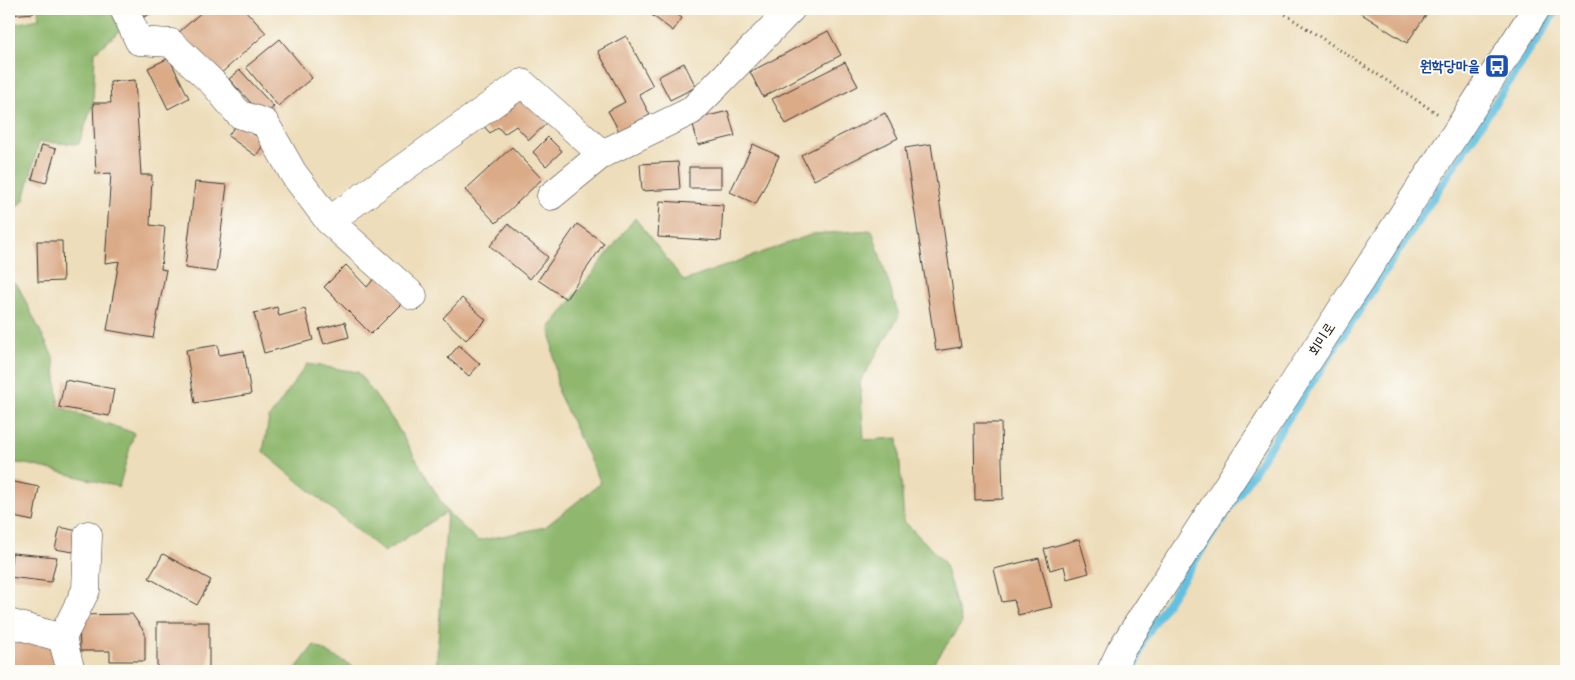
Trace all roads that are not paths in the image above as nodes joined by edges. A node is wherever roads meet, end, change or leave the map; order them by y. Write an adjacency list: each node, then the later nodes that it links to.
1 (124, 9): 6 (street)
2 (791, 9): 4 (street)
3 (1536, 9): 12 (street, 회미로)
4 (602, 154): 5 (street); 6 (street)
5 (551, 196)
6 (329, 221): 7 (street)
7 (413, 296)
8 (88, 535): 10 (street)
9 (9, 623): 10 (street)
10 (62, 638): 11 (street)
11 (71, 671)
12 (1111, 671)

